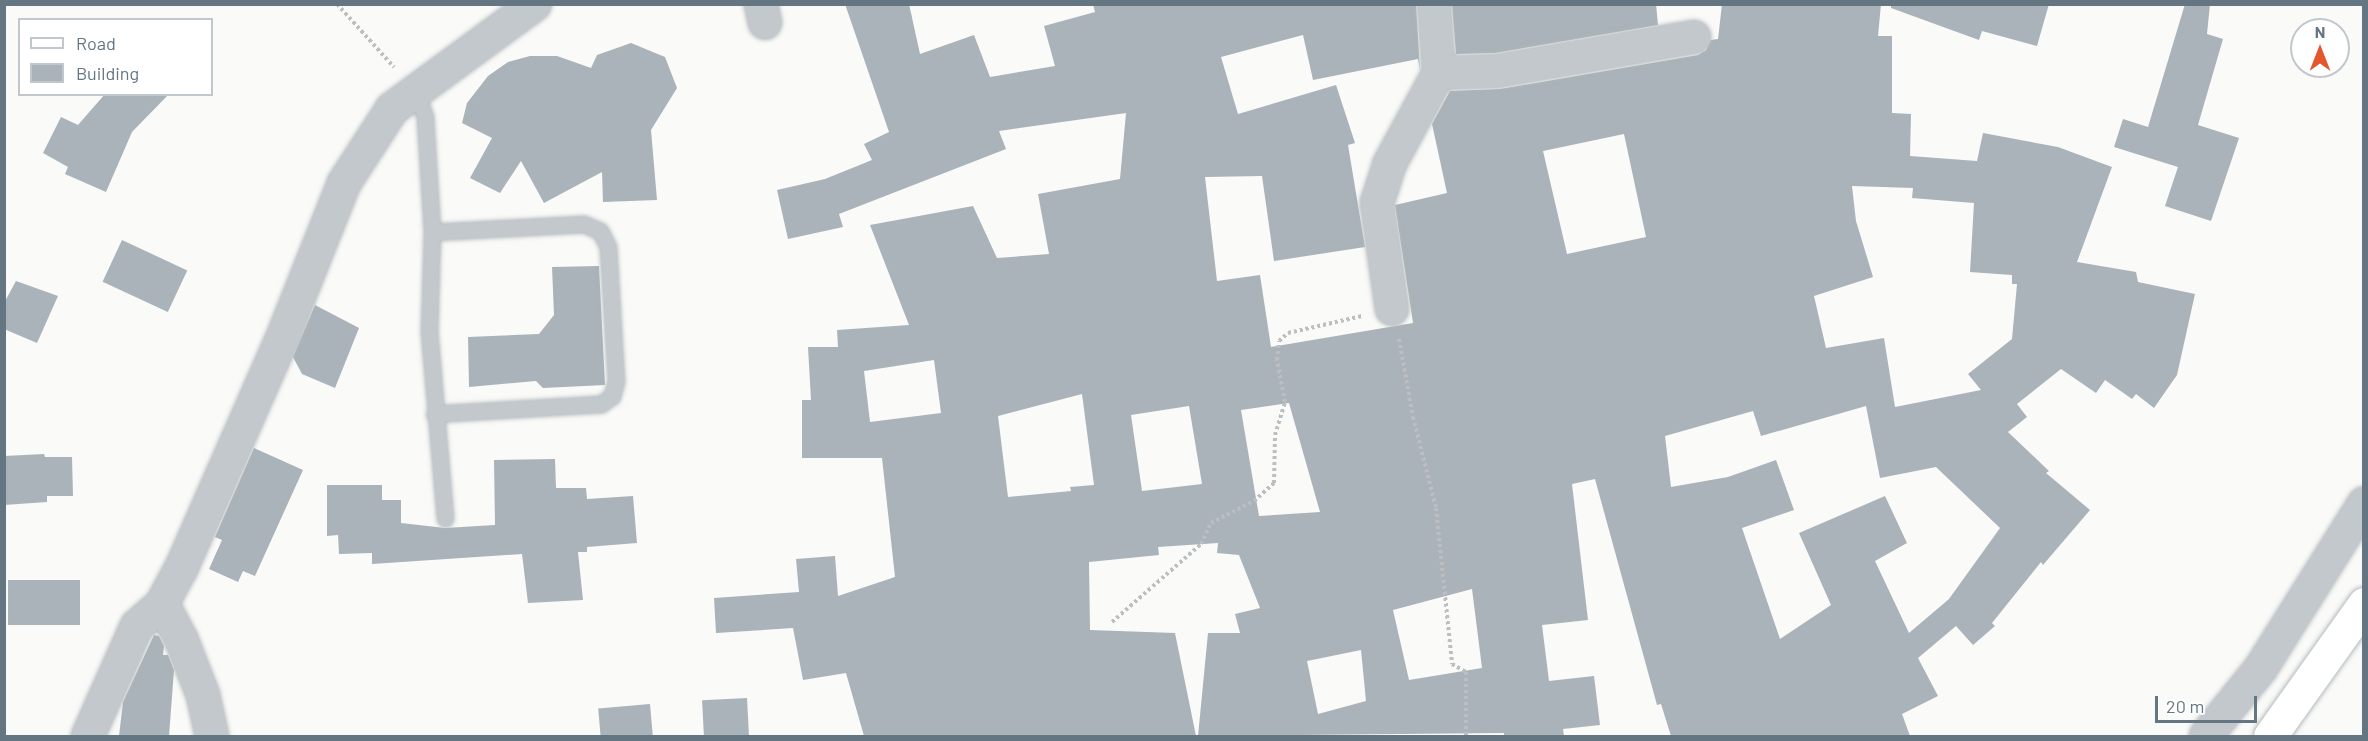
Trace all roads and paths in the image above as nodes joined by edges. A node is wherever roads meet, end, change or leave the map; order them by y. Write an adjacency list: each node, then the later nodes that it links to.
1 (337, 4): 6 (path)
2 (536, 4): 6 (street)
3 (1434, 4): 5 (street)
4 (1694, 37): 5 (street)
5 (1439, 73): 8 (street)
6 (415, 89): 7 (lane); 12 (street)
7 (432, 232): 9 (lane); 9 (lane)
8 (1392, 309): 14 (path); 17 (path)
9 (434, 414): 11 (lane)
10 (2364, 504): 18 (street)
11 (445, 518)
12 (162, 604): 15 (street); 16 (street)
13 (2364, 604): 19 (main road)
14 (1112, 622)
15 (88, 736)
16 (212, 736)
17 (1466, 736)
18 (2206, 736)
19 (2270, 736)

